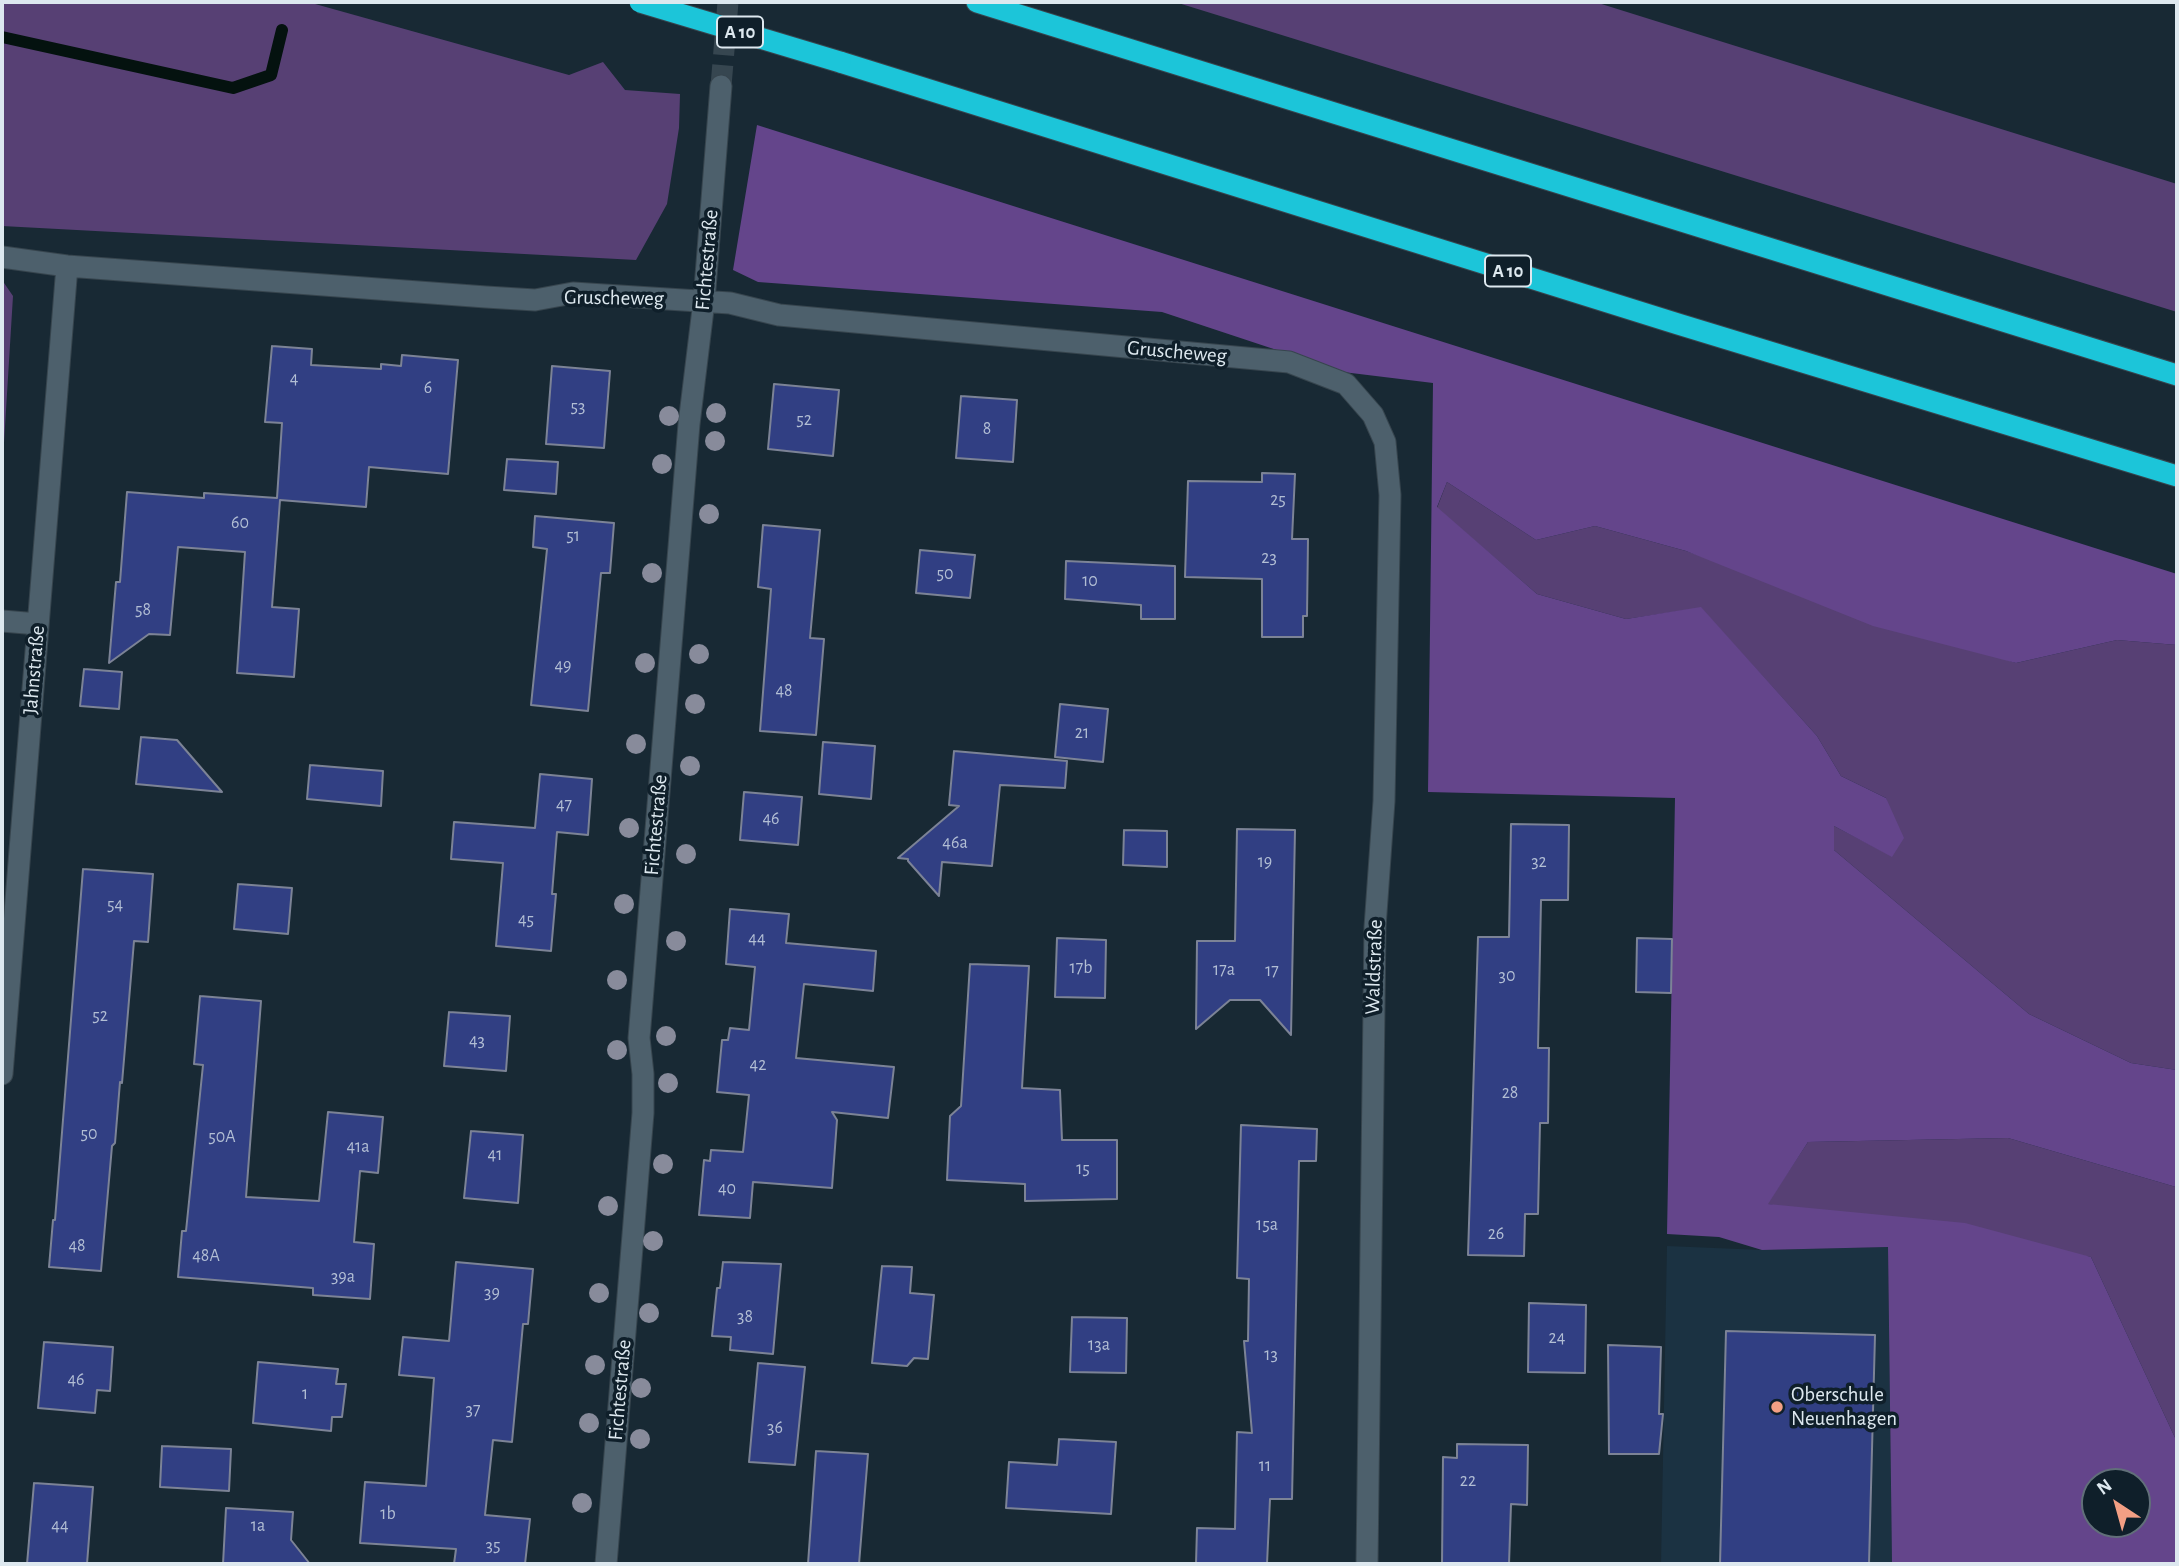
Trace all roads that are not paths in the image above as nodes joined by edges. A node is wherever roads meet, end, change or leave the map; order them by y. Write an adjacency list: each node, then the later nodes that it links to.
1 (640, 2): 9 (highway, A 10, bridge)
2 (977, 2): 7 (highway)
3 (721, 86): 6 (street, Fichtestraße)
4 (2, 257): 5 (street, Gruscheweg)
5 (67, 266): 6 (street, Gruscheweg); 11 (street, Jahnstraße)
6 (704, 301): 8 (street, Gruscheweg); 13 (street, Fichtestraße)
7 (2177, 375)
8 (1346, 384): 14 (street, Waldstraße)
9 (2177, 477)
10 (2, 621): 11 (street)
11 (38, 624): 12 (street, Jahnstraße)
12 (2, 1074)
13 (606, 1564)
14 (1367, 1564)

